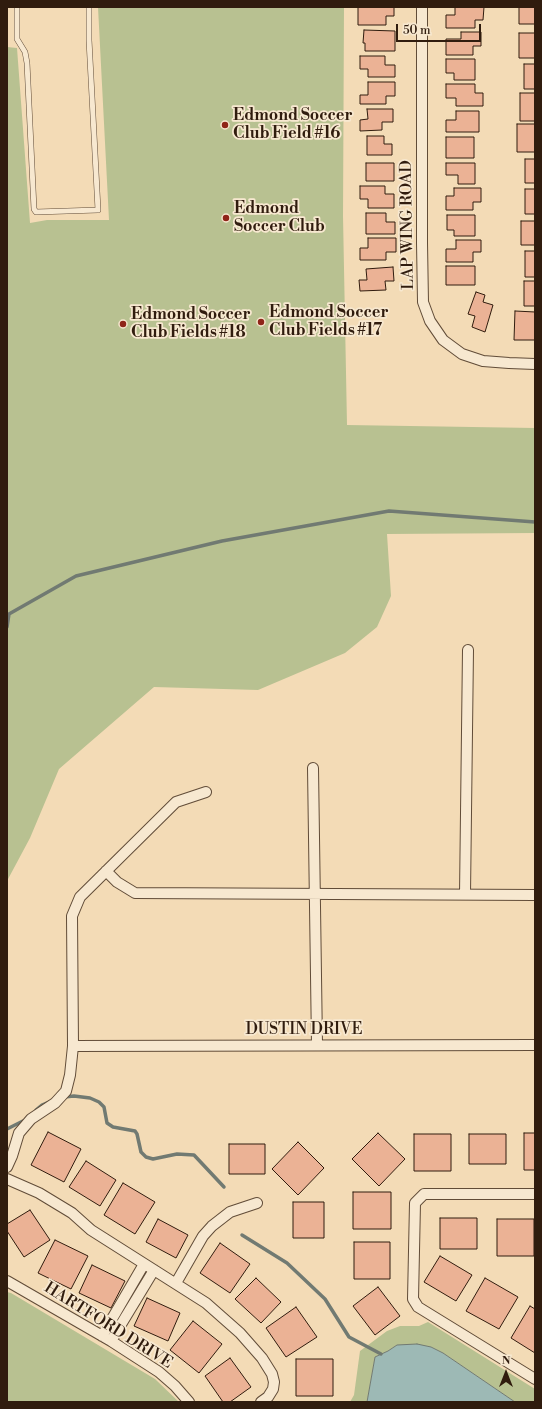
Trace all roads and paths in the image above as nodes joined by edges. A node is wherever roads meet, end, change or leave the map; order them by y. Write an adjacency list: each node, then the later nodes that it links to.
1 (17, 7): 2 (lane)
2 (89, 7)
3 (422, 7): 4 (street, LAP WING ROAD)
4 (535, 364)
5 (468, 650): 10 (street)
6 (313, 768): 9 (street)
7 (206, 792): 8 (street)
8 (106, 871): 9 (street); 13 (street)
9 (315, 893): 10 (street); 12 (street)
10 (465, 894): 11 (street)
11 (535, 895)
12 (317, 1045): 13 (street, DUSTIN DRIVE); 14 (street, DUSTIN DRIVE)
13 (73, 1046): 15 (street)
14 (535, 1046)
15 (7, 1167)
16 (7, 1180): 19 (street)
17 (535, 1194): 25 (street)
18 (257, 1203): 22 (street)
19 (144, 1264): 20 (street); 23 (street)
20 (154, 1270): 22 (street); 24 (street)
21 (7, 1281): 23 (street, HARTFORD DRIVE)
22 (176, 1283): 27 (street)
23 (102, 1336): 24 (street, HARTFORD DRIVE)
24 (111, 1341): 26 (street, HARTFORD DRIVE)
25 (535, 1380)
26 (189, 1402)
27 (261, 1402)

